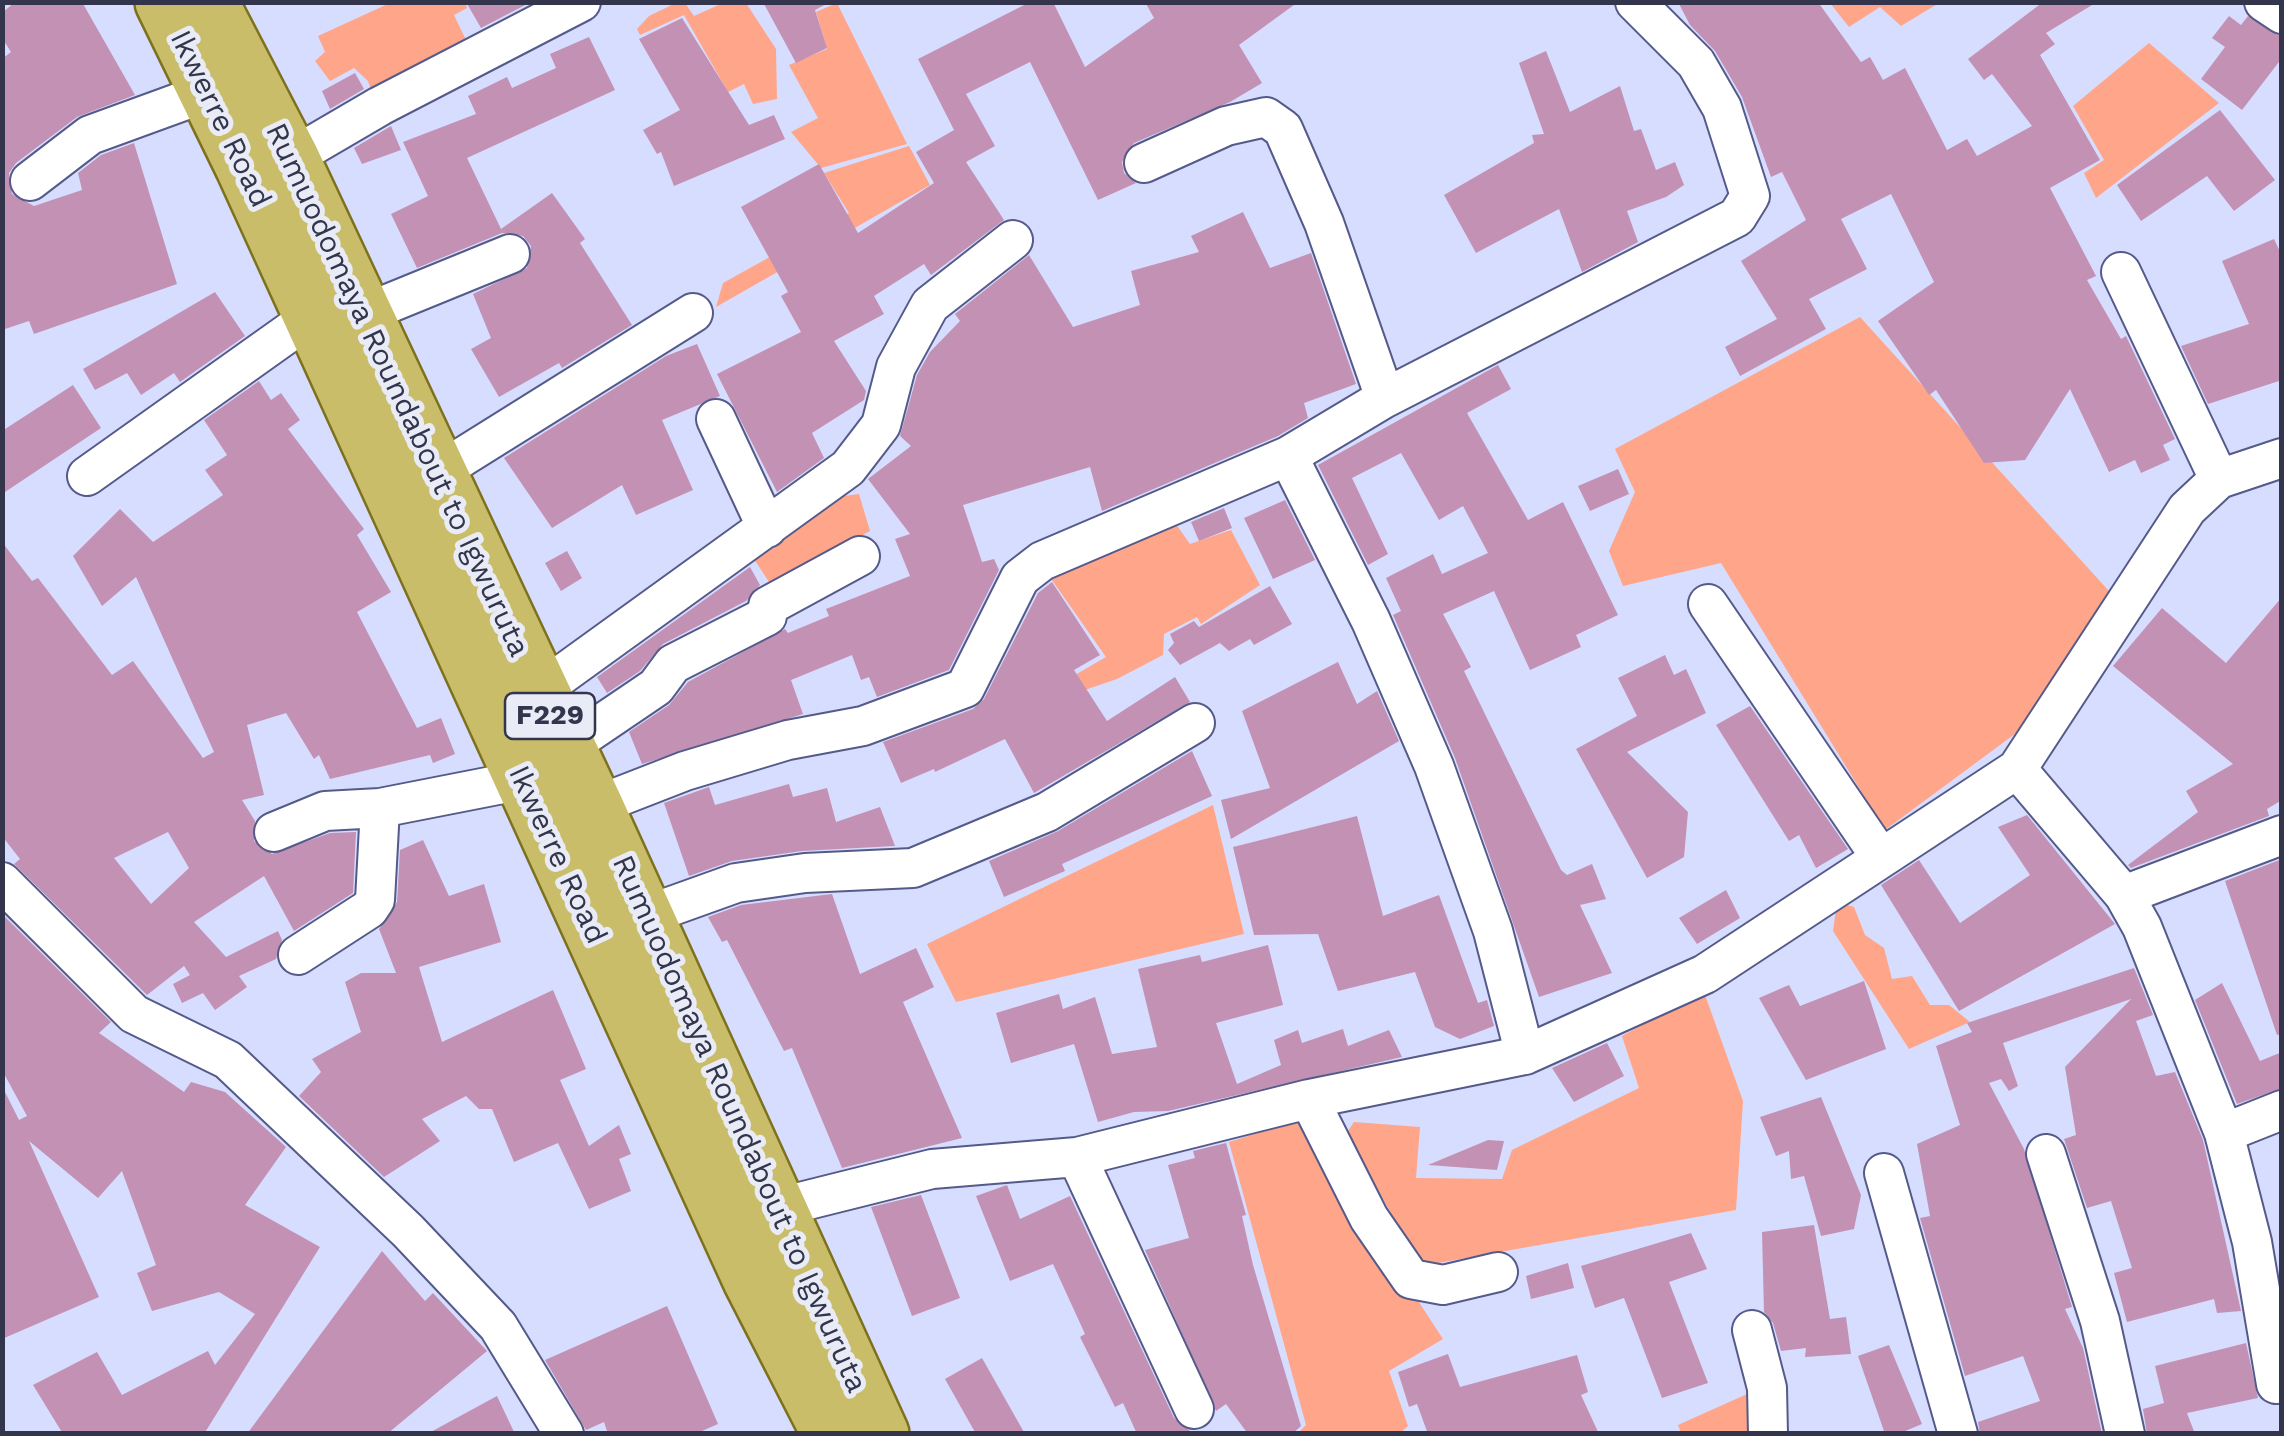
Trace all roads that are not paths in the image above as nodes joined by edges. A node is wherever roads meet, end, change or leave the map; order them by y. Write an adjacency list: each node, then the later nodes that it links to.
1 (163, 2): 7 (main road, Ikwerre Road / F229)
2 (210, 2): 8 (main road, Rumuodomaya Roundabout to Igwuruta / F229)
3 (581, 2): 8 (street)
4 (1635, 2): 16 (street)
5 (2264, 2): 6 (street)
6 (2282, 14)
7 (208, 92): 10 (street); 15 (main road, Ikwerre Road / F229)
8 (291, 158): 15 (main road, Rumuodomaya Roundabout to Igwuruta / F229)
9 (1144, 162): 16 (street)
10 (30, 181)
11 (1013, 240): 23 (street)
12 (510, 254): 15 (street)
13 (2121, 272): 22 (street)
14 (693, 314): 20 (street)
15 (337, 315): 20 (main road, Rumuodomaya Roundabout to Igwuruta / F229); 21 (street); 30 (main road, Ikwerre Road / F229)
16 (1385, 398): 18 (street)
17 (716, 419): 23 (street)
18 (1288, 456): 31 (street); 40 (street)
19 (2282, 458): 22 (street)
20 (437, 473): 26 (main road, Rumuodomaya Roundabout to Igwuruta / F229)
21 (87, 476)
22 (2219, 479): 29 (street)
23 (766, 528): 26 (street)
24 (860, 556): 28 (street)
25 (1708, 604): 35 (street)
26 (538, 692): 28 (main road, Rumuodomaya Roundabout to Igwuruta / F229)
27 (1195, 724): 38 (street)
28 (566, 748): 31 (main road, Rumuodomaya Roundabout to Igwuruta / F229)
29 (2017, 769): 35 (street); 37 (street)
30 (523, 780): 32 (street); 53 (main road, Ikwerre Road / F229)
31 (595, 806): 38 (main road, Rumuodomaya Roundabout to Igwuruta / F229)
32 (380, 808): 33 (street); 39 (street)
33 (274, 832)
34 (2282, 835): 37 (street)
35 (1880, 855): 40 (street)
36 (3, 883): 52 (street)
37 (2124, 894): 43 (street)
38 (644, 916): 47 (main road, Rumuodomaya Roundabout to Igwuruta / F229)
39 (298, 955)
40 (1525, 1055): 41 (street)
41 (1309, 1100): 45 (street); 48 (street)
42 (2282, 1110): 43 (street)
43 (2224, 1132): 50 (street)
44 (2046, 1154): 57 (street)
45 (1077, 1157): 47 (street); 51 (street)
46 (1884, 1173): 56 (street)
47 (776, 1208): 54 (main road, Rumuodomaya Roundabout to Igwuruta / F229)
48 (1498, 1272)
49 (1752, 1330): 55 (street)
50 (2280, 1388)
51 (1194, 1409)
52 (564, 1434)
53 (830, 1434)
54 (881, 1434)
55 (1768, 1434)
56 (1958, 1434)
57 (2125, 1434)

